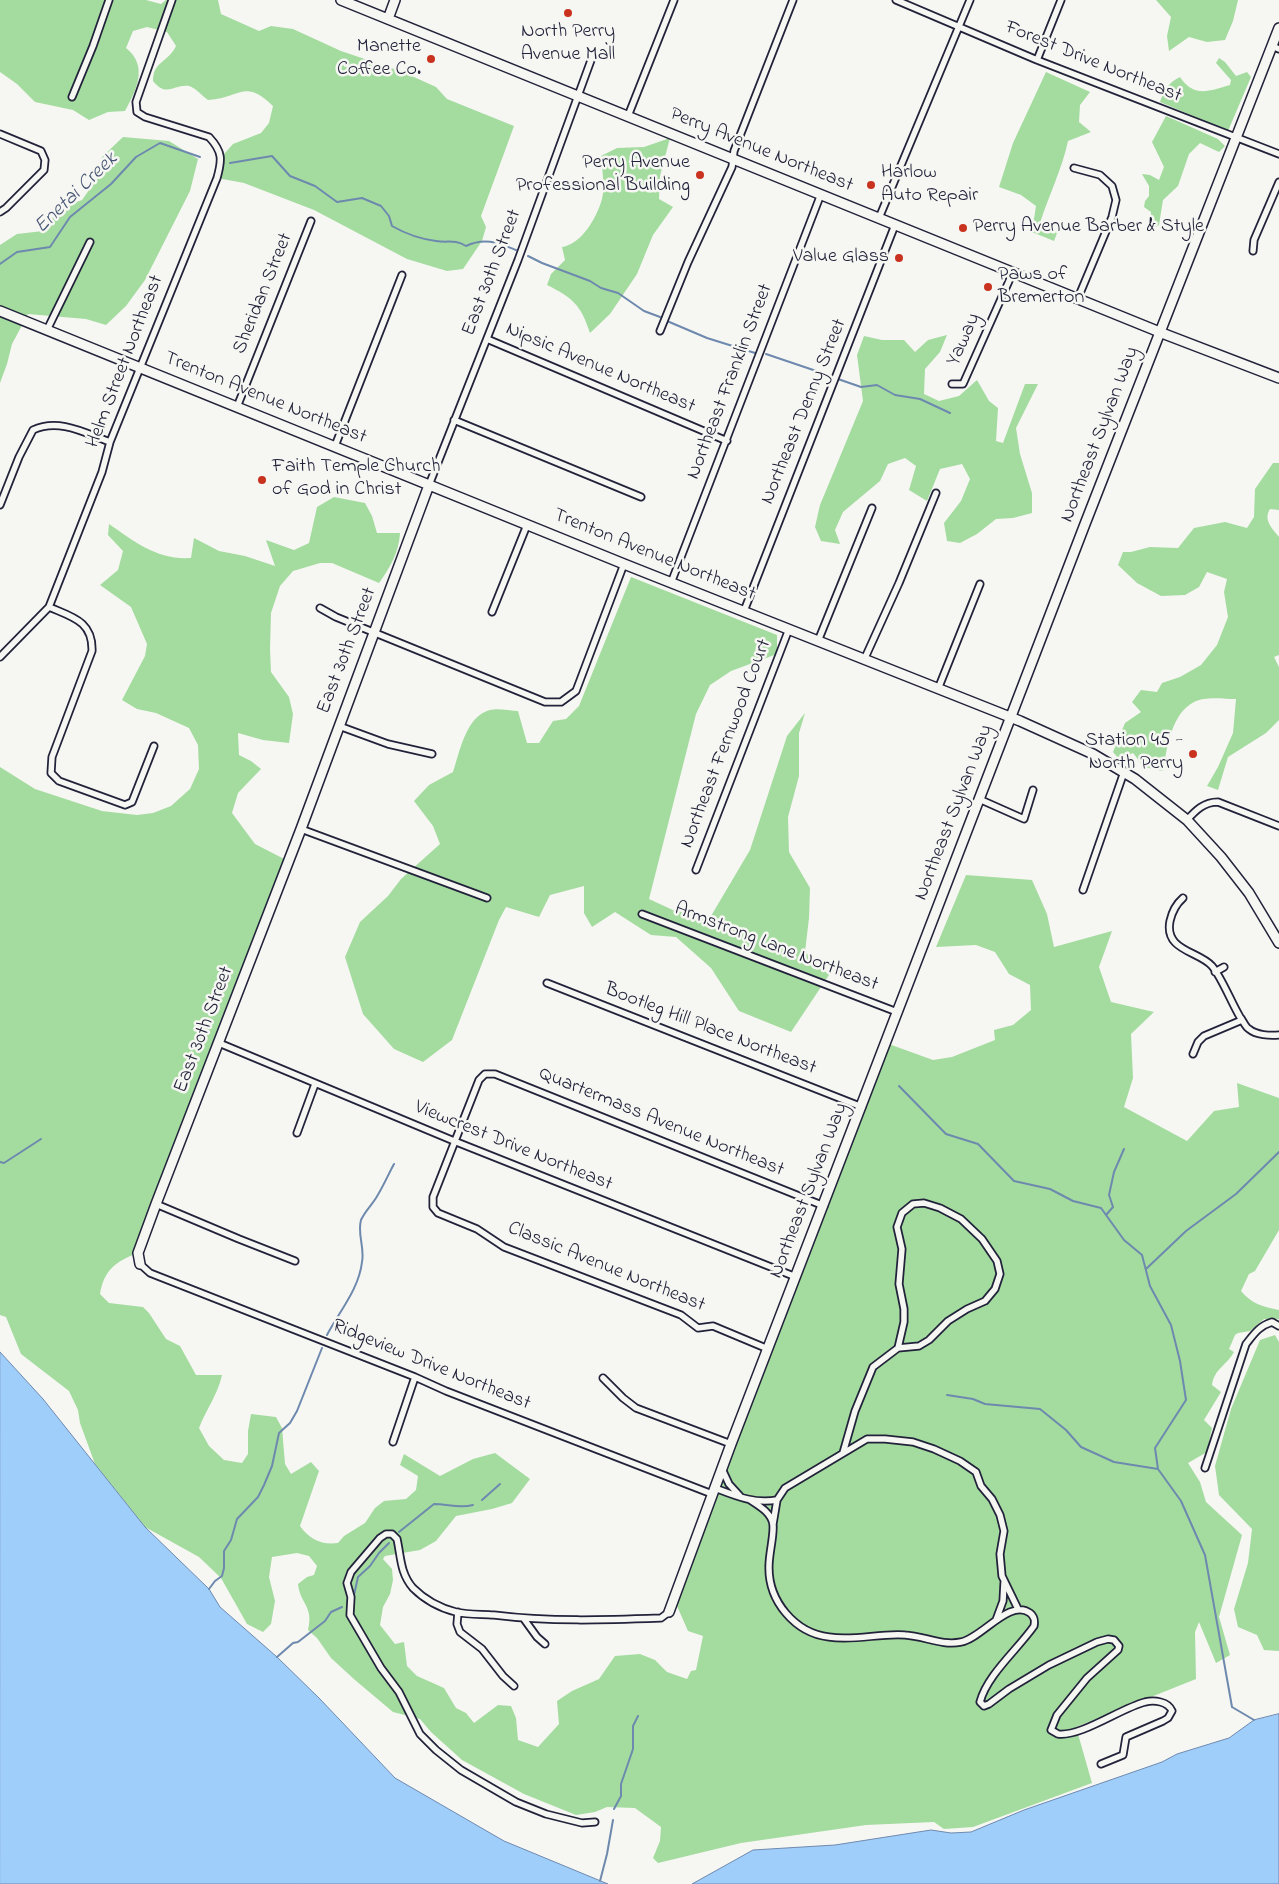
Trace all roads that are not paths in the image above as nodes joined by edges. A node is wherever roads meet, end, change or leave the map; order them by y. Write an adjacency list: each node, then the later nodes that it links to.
1 (109, 0): 17 (street)
2 (172, 0): 40 (street, Helm Street Northeast)
3 (341, 0): 10 (main road, Perry Avenue Northeast)
4 (395, 0): 10 (main road)
5 (674, 0): 18 (street)
6 (793, 0): 22 (street)
7 (896, 0): 11 (street, Forest Drive Northeast)
8 (970, 0): 11 (street)
9 (1061, 0): 15 (street)
10 (388, 19): 16 (main road, Perry Avenue Northeast)
11 (960, 27): 15 (street, Forest Drive Northeast); 27 (street)
12 (1279, 28): 13 (main road, Northeast Sylvan Way)
13 (1276, 48): 20 (main road, Northeast Sylvan Way)
14 (594, 52): 16 (street, East 30th Street)
15 (1037, 60): 20 (street, Forest Drive Northeast)
16 (577, 95): 18 (main road, Perry Avenue Northeast); 39 (street, East 30th Street)
17 (72, 97)
18 (628, 116): 22 (main road, Perry Avenue Northeast)
19 (0, 134): 26 (street)
20 (1236, 138): 21 (street, Forest Drive Northeast); 38 (main road, Northeast Sylvan Way)
21 (1279, 154)
22 (733, 158): 25 (main road, Perry Avenue Northeast); 37 (street)
23 (1074, 168): 34 (street)
24 (1279, 182): 31 (street)
25 (822, 194): 27 (main road, Perry Avenue Northeast); 45 (street, Northeast Franklin Street)
26 (0, 212)
27 (879, 218): 29 (main road, Perry Avenue Northeast)
28 (311, 221): 43 (street, Sheridan Street)
29 (895, 225): 32 (main road, Perry Avenue Northeast); 59 (street, Northeast Denny Street)
30 (90, 242): 36 (street)
31 (1252, 251)
32 (1013, 272): 34 (main road, Perry Avenue Northeast); 42 (street, Yaway)
33 (402, 275): 47 (street)
34 (1078, 298): 38 (main road, Perry Avenue Northeast)
35 (0, 310): 36 (main road, Trenton Avenue Northeast)
36 (47, 330): 40 (main road, Trenton Avenue Northeast)
37 (660, 331)
38 (1160, 332): 41 (main road, Perry Avenue Northeast); 67 (main road, Northeast Sylvan Way)
39 (487, 339): 44 (street, East 30th Street); 45 (street, Nipsic Avenue Northeast)
40 (139, 367): 43 (main road, Trenton Avenue Northeast); 46 (street, Helm Street Northeast)
41 (1279, 378)
42 (952, 384)
43 (237, 407): 47 (main road, Trenton Avenue Northeast)
44 (454, 420): 48 (street, East 30th Street); 50 (street)
45 (727, 440): 55 (street, Northeast Franklin Street)
46 (110, 442): 51 (street); 57 (street, Helm Street Northeast)
47 (334, 446): 48 (main road, Trenton Avenue Northeast)
48 (429, 485): 53 (main road, Trenton Avenue Northeast); 62 (main road, East 30th Street)
49 (936, 493): 65 (street)
50 (641, 497)
51 (0, 505)
52 (872, 508): 63 (street)
53 (527, 525): 54 (main road, Trenton Avenue Northeast); 60 (street)
54 (624, 564): 55 (main road, Trenton Avenue Northeast); 62 (street)
55 (671, 583): 59 (main road, Trenton Avenue Northeast)
56 (980, 584): 66 (street)
57 (49, 607): 64 (street, Helm Street Northeast); 69 (street)
58 (320, 608): 62 (street)
59 (744, 611): 61 (main road, Trenton Avenue Northeast)
60 (492, 612)
61 (789, 629): 63 (main road, Trenton Avenue Northeast); 77 (street, Northeast Fernwood Court)
62 (374, 632): 68 (main road, East 30th Street)
63 (818, 641): 65 (main road, Trenton Avenue Northeast)
64 (0, 657)
65 (864, 660): 66 (main road, Trenton Avenue Northeast)
66 (938, 689): 67 (main road, Trenton Avenue Northeast)
67 (1011, 718): 71 (main road, Trenton Avenue Northeast); 73 (main road, Northeast Sylvan Way)
68 (338, 726): 70 (street); 76 (main road, East 30th Street)
69 (154, 746)
70 (432, 754)
71 (1124, 772): 74 (main road, Trenton Avenue Northeast); 78 (street)
72 (1033, 790): 73 (street)
73 (980, 799): 86 (main road, Northeast Sylvan Way)
74 (1187, 820): 75 (street); 82 (main road, Trenton Avenue Northeast)
75 (1279, 826)
76 (300, 829): 79 (street); 89 (main road, East 30th Street)
77 (696, 870)
78 (1083, 890)
79 (487, 898)
80 (1183, 898): 84 (street)
81 (642, 914): 86 (street, Armstrong Lane Northeast)
82 (1279, 943)
83 (1224, 967): 84 (street)
84 (1216, 972): 87 (street)
85 (547, 983): 92 (street, Bootleg Hill Place Northeast)
86 (897, 1012): 92 (main road, Northeast Sylvan Way)
87 (1242, 1020): 88 (street); 90 (street)
88 (1279, 1035)
89 (219, 1043): 91 (street, Viewcrest Drive Northeast); 95 (main road, East 30th Street)
90 (1193, 1054)
91 (315, 1084): 93 (street); 94 (street, Viewcrest Drive Northeast)
92 (862, 1107): 96 (main road, Northeast Sylvan Way)
93 (297, 1133)
94 (454, 1141): 96 (street, Quartermass Avenue Northeast); 99 (street, Viewcrest Drive Northeast); 102 (street, Classic Avenue Northeast)
95 (156, 1204): 97 (street); 98 (main road, East 30th Street)
96 (824, 1206): 99 (main road, Northeast Sylvan Way)
97 (295, 1261)
98 (140, 1264): 103 (street, Ridgeview Drive Northeast)
99 (796, 1277): 102 (main road, Northeast Sylvan Way)
100 (1279, 1326): 108 (street)
101 (898, 1348): 101 (street); 107 (street)
102 (768, 1349): 106 (main road, Northeast Sylvan Way)
103 (415, 1377): 105 (street); 110 (street, Ridgeview Drive Northeast)
104 (603, 1378): 106 (street)
105 (393, 1442)
106 (731, 1444): 109 (main road, Northeast Sylvan Way)
107 (844, 1453): 112 (street); 114 (street)
108 (1205, 1468)
109 (722, 1469): 110 (main road, Northeast Sylvan Way); 111 (street)
110 (714, 1491): 111 (street, Ridgeview Drive Northeast); 117 (main road, Northeast Sylvan Way)
111 (747, 1500): 112 (street); 113 (street)
112 (777, 1500): 113 (street)
113 (773, 1524): 119 (street)
114 (1003, 1578): 115 (street); 119 (street)
115 (1018, 1609): 119 (street); 122 (street)
116 (458, 1612): 118 (street); 121 (street); 123 (street)
117 (669, 1612): 118 (street)
118 (524, 1619): 120 (street)
119 (996, 1622)
120 (545, 1644)
121 (514, 1686)
122 (1101, 1764)
123 (595, 1822)

